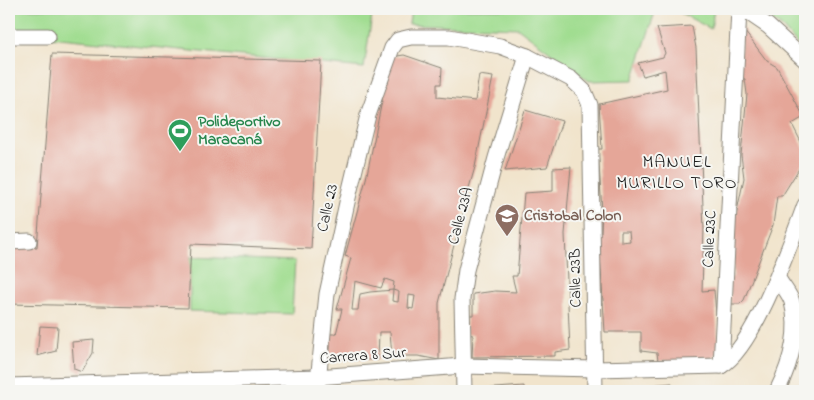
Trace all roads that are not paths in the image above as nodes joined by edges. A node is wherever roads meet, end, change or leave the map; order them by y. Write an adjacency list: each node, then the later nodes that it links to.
1 (741, 9): 5 (street); 11 (street, Calle 23C)
2 (9, 36): 3 (street)
3 (48, 36)
4 (528, 56): 10 (street, Calle 23A); 12 (street, Calle 23B); 13 (street, Calle 23)
5 (805, 60)
6 (805, 205): 9 (street)
7 (29, 241): 8 (street)
8 (9, 242)
9 (778, 278): 11 (street); 19 (street)
10 (463, 366): 12 (street, Carrera 8 Sur); 13 (street, Carrera 8 Sur); 17 (street, Calle 23A)
11 (720, 366): 12 (street, Carrera 8 Sur)
12 (596, 369): 18 (street, Calle 23B)
13 (317, 384): 15 (street, Carrera 8 Sur)
14 (9, 386): 16 (street, Carrera 8 Sur)
15 (201, 386): 16 (street, Carrera 8 Sur)
16 (51, 389)
17 (464, 391)
18 (595, 391)
19 (777, 391)

